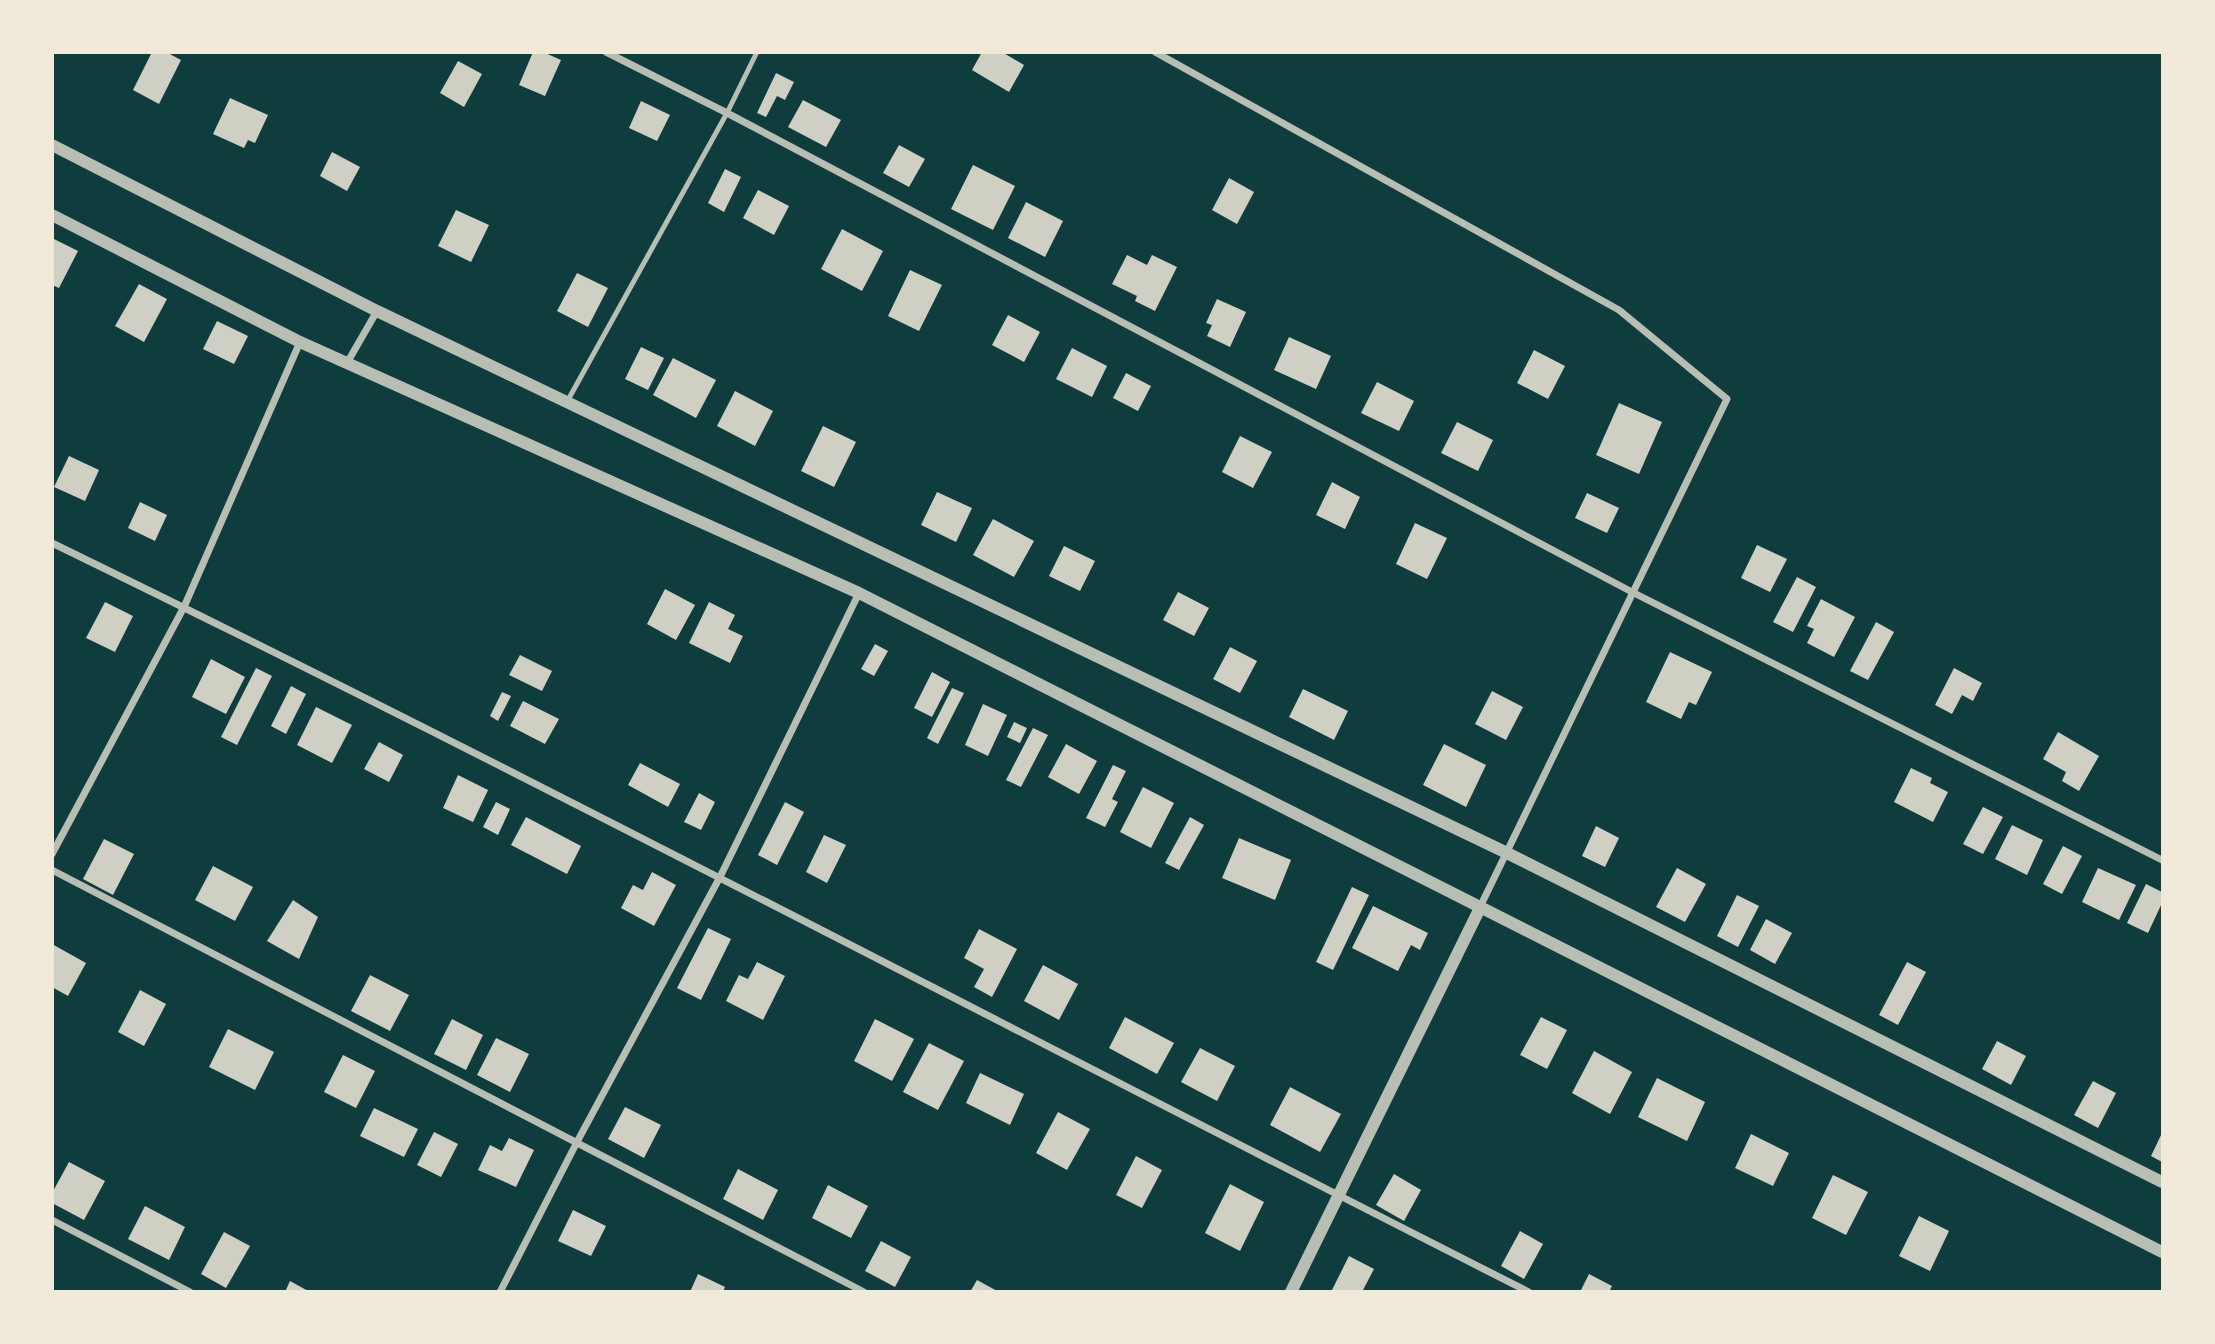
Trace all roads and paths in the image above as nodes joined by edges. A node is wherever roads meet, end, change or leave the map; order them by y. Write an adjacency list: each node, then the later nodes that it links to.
1 (606, 52): 4 (street)
2 (757, 52): 4 (lane)
3 (1154, 52): 12 (street)
4 (727, 113): 10 (lane); 12 (street)
5 (52, 145): 7 (street)
6 (52, 215): 8 (street)
7 (377, 311): 9 (street); 10 (street)
8 (300, 342): 9 (street); 14 (street)
9 (346, 363): 13 (street)
10 (567, 403): 15 (street)
11 (52, 543): 14 (street)
12 (1632, 592): 15 (street); 17 (street)
13 (859, 593): 19 (street); 20 (street)
14 (184, 607): 16 (street); 19 (street)
15 (1506, 852): 20 (street); 22 (street)
16 (52, 854)
17 (2162, 860)
18 (52, 870): 21 (street)
19 (720, 877): 21 (street); 23 (street)
20 (1480, 908): 23 (street); 25 (street)
21 (577, 1142): 27 (street); 28 (street)
22 (2162, 1182)
23 (1338, 1195): 29 (street); 30 (street)
24 (52, 1220): 26 (street)
25 (2162, 1252)
26 (190, 1292)
27 (500, 1292)
28 (864, 1292)
29 (1291, 1292)
30 (1530, 1292)

